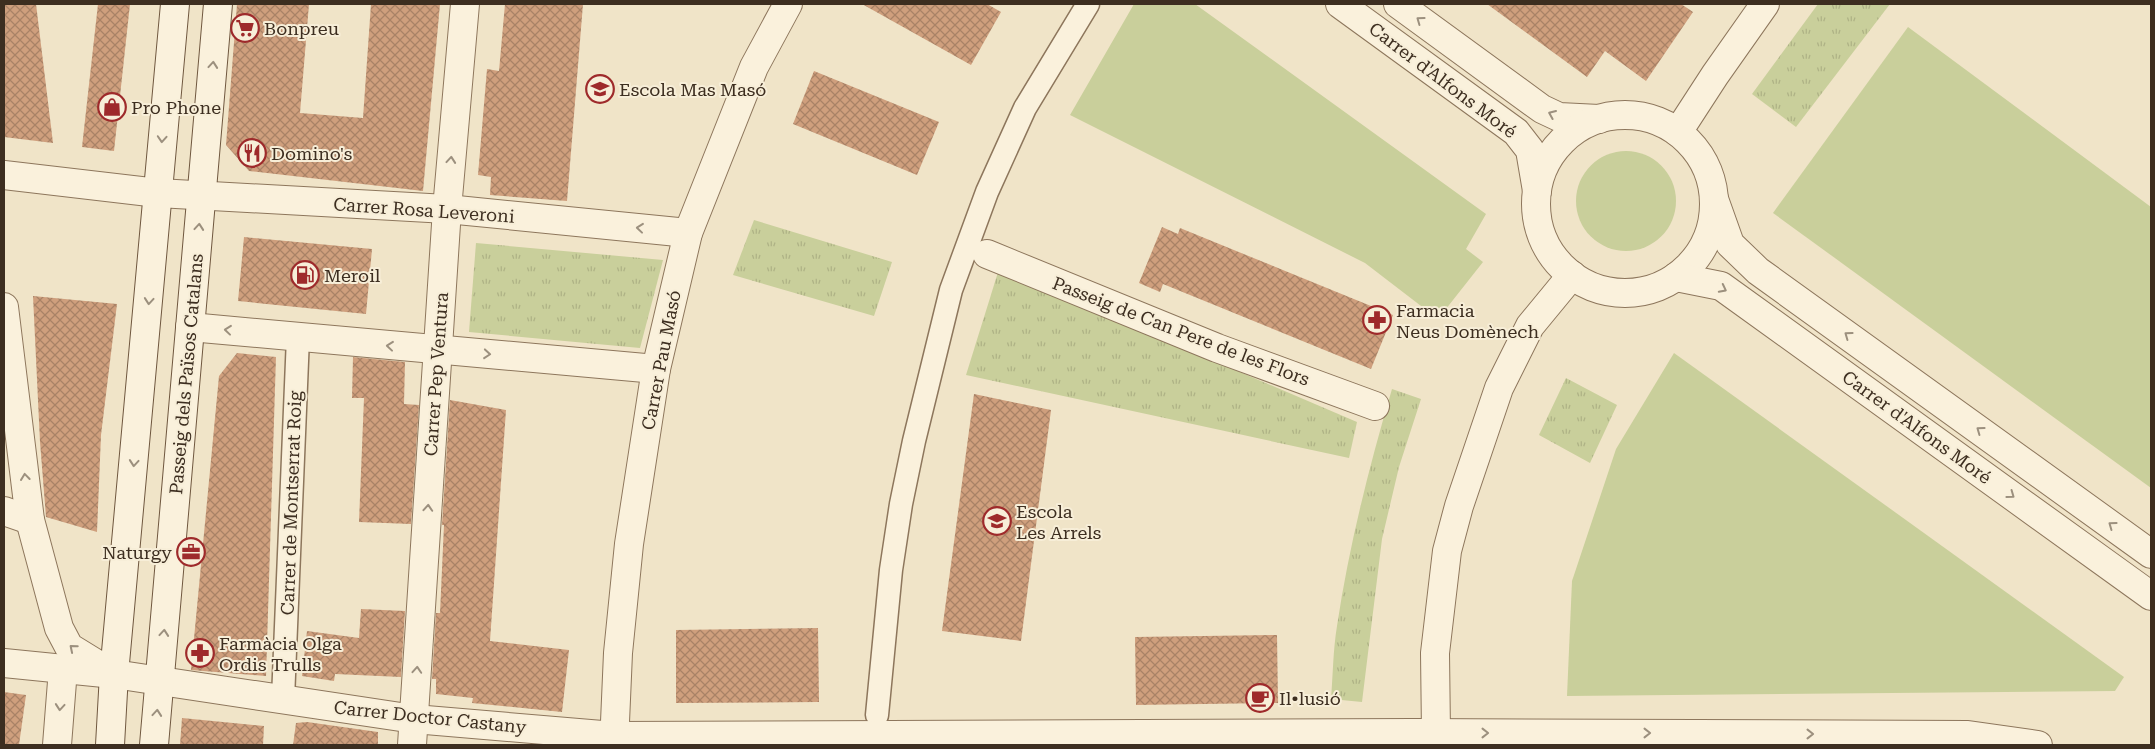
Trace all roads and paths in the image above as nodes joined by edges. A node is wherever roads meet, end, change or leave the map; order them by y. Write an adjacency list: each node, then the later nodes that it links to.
1 (175, 4): 12 (street, one-way to 12)
2 (218, 4): 14 (street, Passeig dels Països Catalans, one-way to 2)
3 (465, 4): 16 (street, Carrer Pep Ventura, one-way to 3)
4 (788, 4): 17 (street, Carrer Pau Masó)
5 (1088, 4): 36 (street)
6 (1340, 4): 13 (street, Carrer d'Alfons Moré)
7 (1398, 4): 9 (street, Carrer d'Alfons Moré, one-way to 7)
8 (1764, 4): 10 (street)
9 (1600, 120): 10 (street); 13 (street)
10 (1678, 132): 15 (street)
11 (4, 175): 12 (street, Carrer Rosa Leveroni)
12 (158, 193): 14 (street, Carrer Rosa Leveroni); 33 (street, one-way to 33)
13 (1537, 195): 19 (street)
14 (202, 196): 16 (street, Carrer Rosa Leveroni); 22 (street, Passeig dels Països Catalans, one-way to 14)
15 (1714, 199): 20 (street); 29 (street, Carrer d'Alfons Moré, one-way to 15)
16 (447, 209): 17 (street, Carrer Rosa Leveroni, one-way to 16); 24 (street, Carrer Pep Ventura)
17 (688, 233): 25 (street, Carrer Pau Masó)
18 (987, 254): 26 (street, Passeig de Can Pere de les Flors)
19 (1572, 275): 20 (street); 38 (street)
20 (1676, 278): 30 (street, Carrer d'Alfons Moré, one-way to 30)
21 (4, 307): 28 (street, one-way to 21)
22 (190, 327): 23 (street, one-way to 22); 34 (street, Passeig dels Països Catalans, one-way to 22)
23 (298, 337): 24 (street, one-way to 23); 35 (street, Carrer de Montserrat Roig)
24 (438, 351): 25 (street, one-way to 25); 37 (street, Carrer Pep Ventura, one-way to 24)
25 (656, 369): 39 (street, Carrer Pau Masó)
26 (1375, 406)
27 (4, 512): 28 (street)
28 (30, 520): 33 (street, one-way to 28)
29 (2151, 554)
30 (2151, 596)
31 (4, 663): 32 (street, Carrer Doctor Castany)
32 (63, 670): 33 (street, Carrer Doctor Castany); 40 (street, one-way to 40)
33 (114, 674): 34 (street, Carrer Doctor Castany); 41 (street)
34 (160, 682): 35 (street, Carrer Doctor Castany); 42 (street, Passeig dels Països Catalans, one-way to 34)
35 (283, 700): 37 (street, Carrer Doctor Castany)
36 (877, 715)
37 (414, 718): 39 (street, Carrer Doctor Castany); 43 (street, Carrer Pep Ventura)
38 (1436, 733): 39 (street, Carrer Doctor Castany); 44 (street, Carrer Doctor Castany, one-way to 44)
39 (614, 741)
40 (57, 745)
41 (110, 745)
42 (154, 745)
43 (412, 745)
44 (2038, 745)

